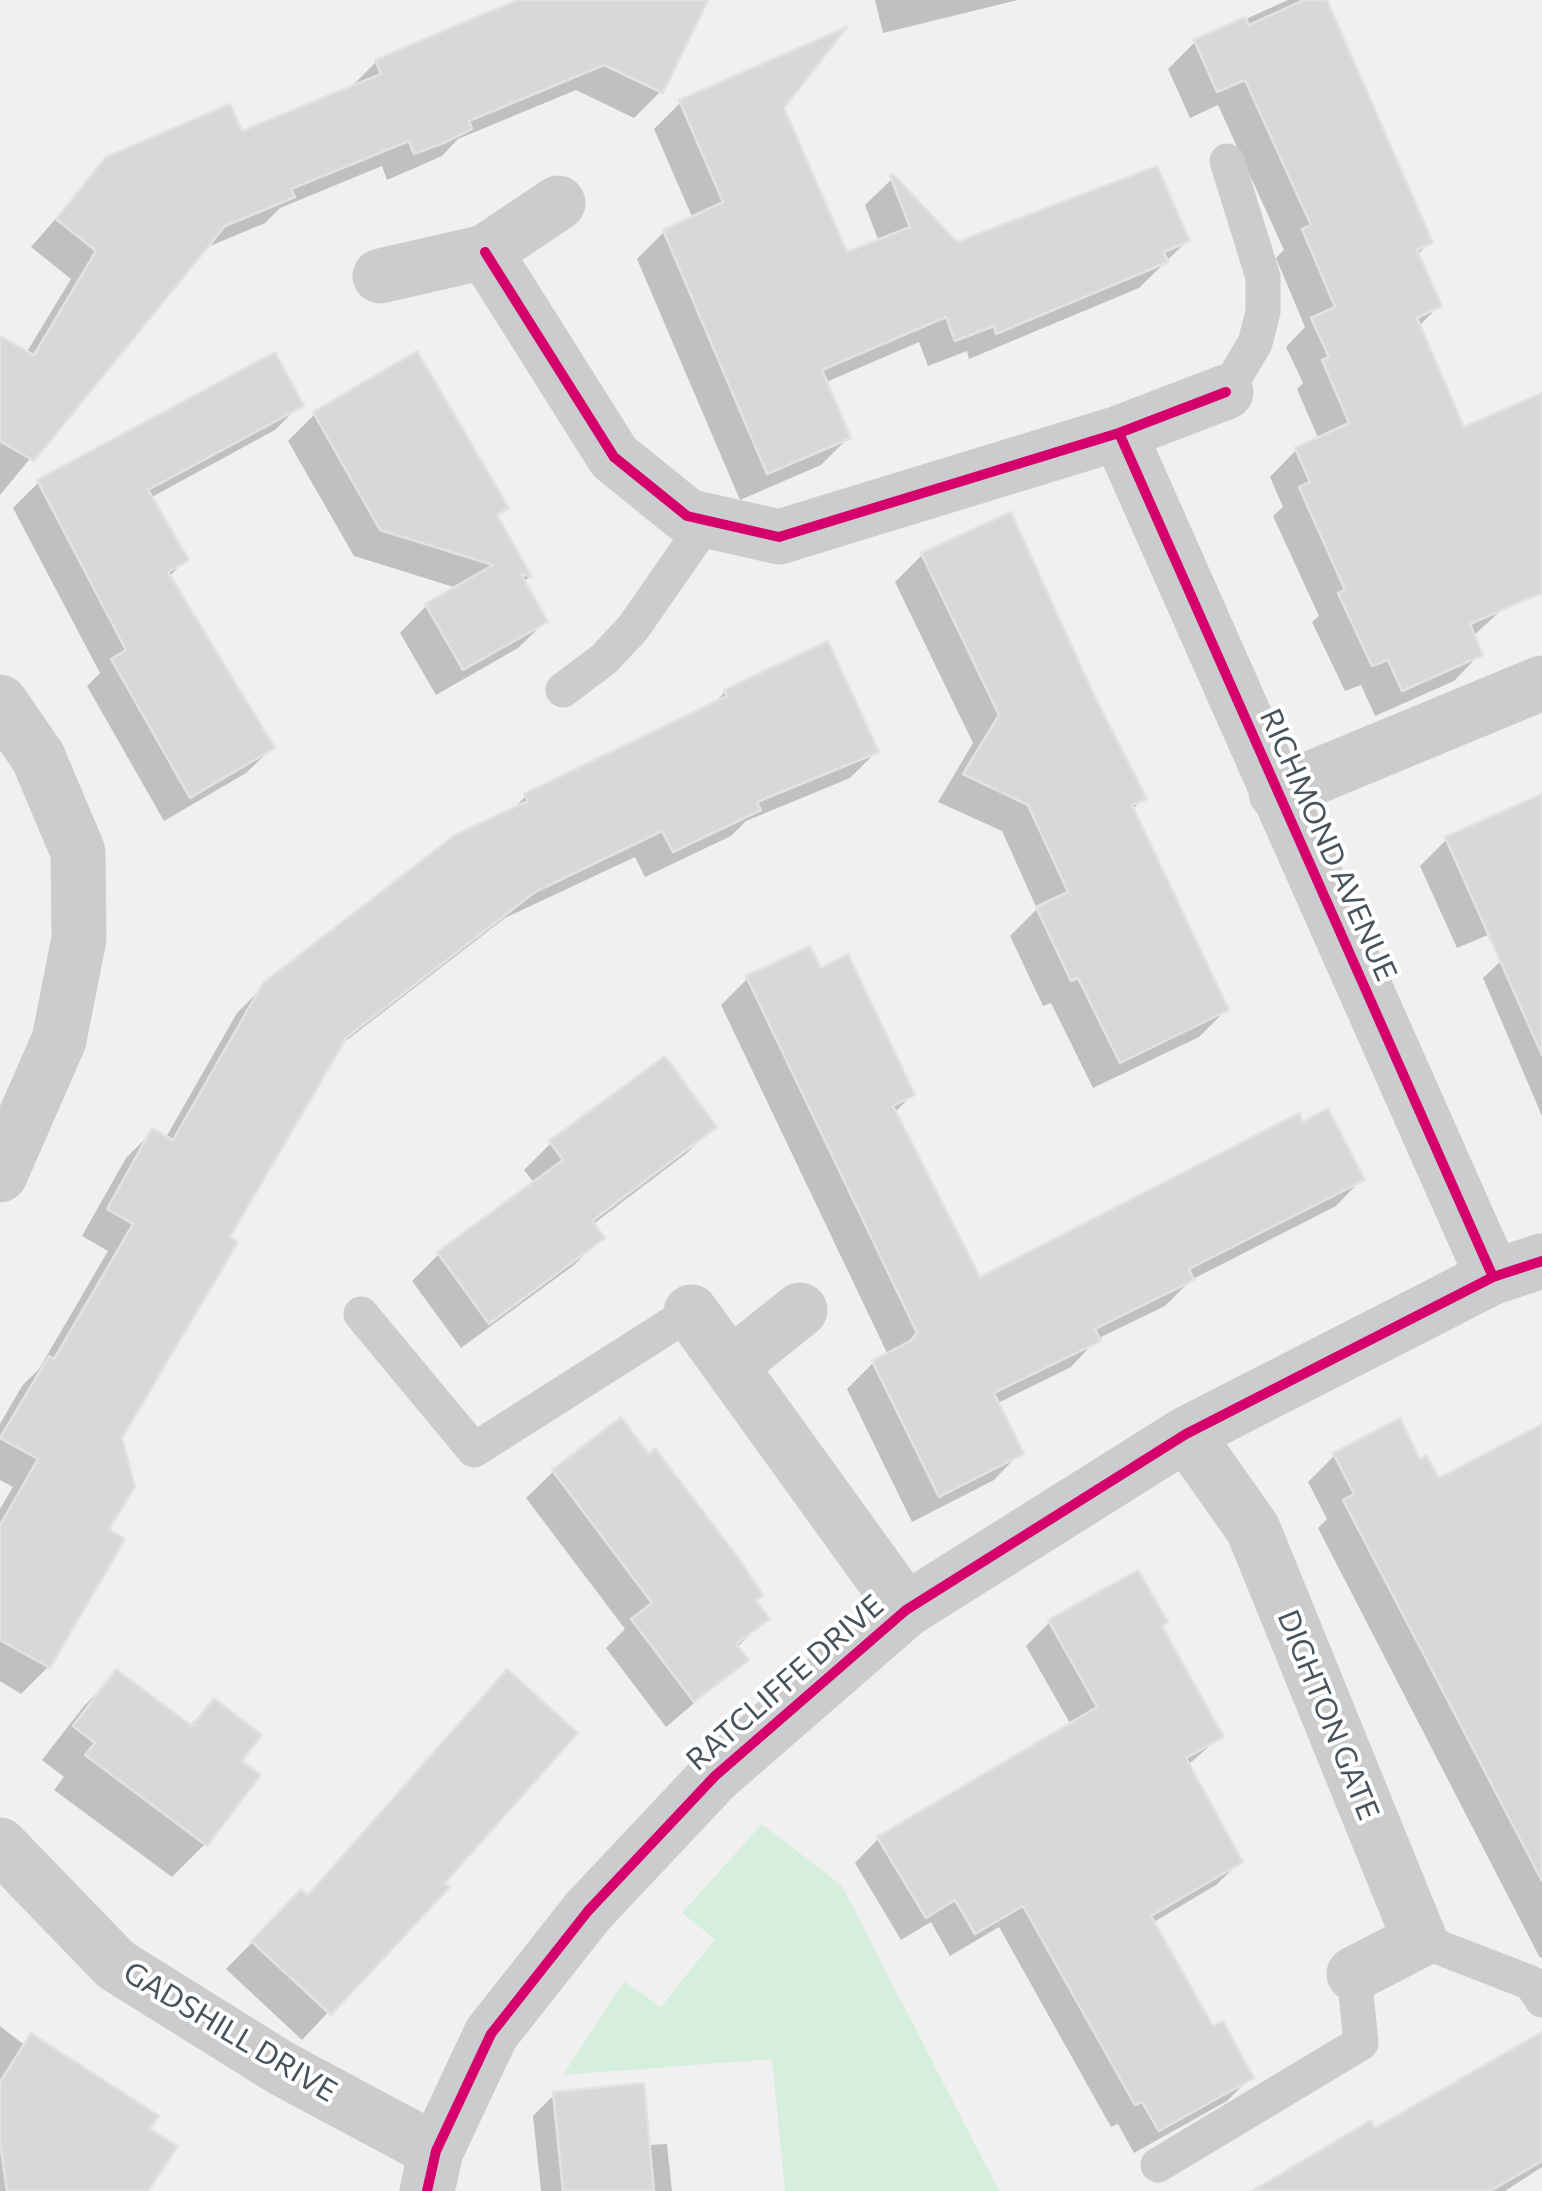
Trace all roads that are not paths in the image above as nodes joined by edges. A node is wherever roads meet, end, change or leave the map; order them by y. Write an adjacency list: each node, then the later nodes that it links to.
1 (1227, 161): 5 (lane)
2 (558, 204): 3 (street)
3 (485, 252): 4 (street); 7 (street)
4 (380, 276)
5 (1226, 392): 6 (street)
6 (1119, 433): 7 (street); 11 (street, RICHMOND AVENUE)
7 (708, 520): 9 (lane)
8 (1542, 684): 11 (street)
9 (563, 690)
10 (0, 702): 12 (street)
11 (1276, 792): 13 (street, RICHMOND AVENUE)
12 (0, 1175)
13 (1518, 1269): 18 (street, RATCLIFFE DRIVE)
14 (800, 1310): 17 (street)
15 (691, 1312): 16 (lane); 17 (street)
16 (361, 1314)
17 (730, 1366): 19 (street)
18 (1186, 1434): 19 (street, RATCLIFFE DRIVE); 21 (street, DIGHTON GATE)
19 (906, 1610): 25 (street, RATCLIFFE DRIVE)
20 (0, 1845): 25 (street, GADSHILL DRIVE)
21 (1420, 1940): 22 (street); 23 (lane)
22 (1354, 1974): 24 (lane)
23 (1542, 2000)
24 (1158, 2165)
25 (432, 2171)

